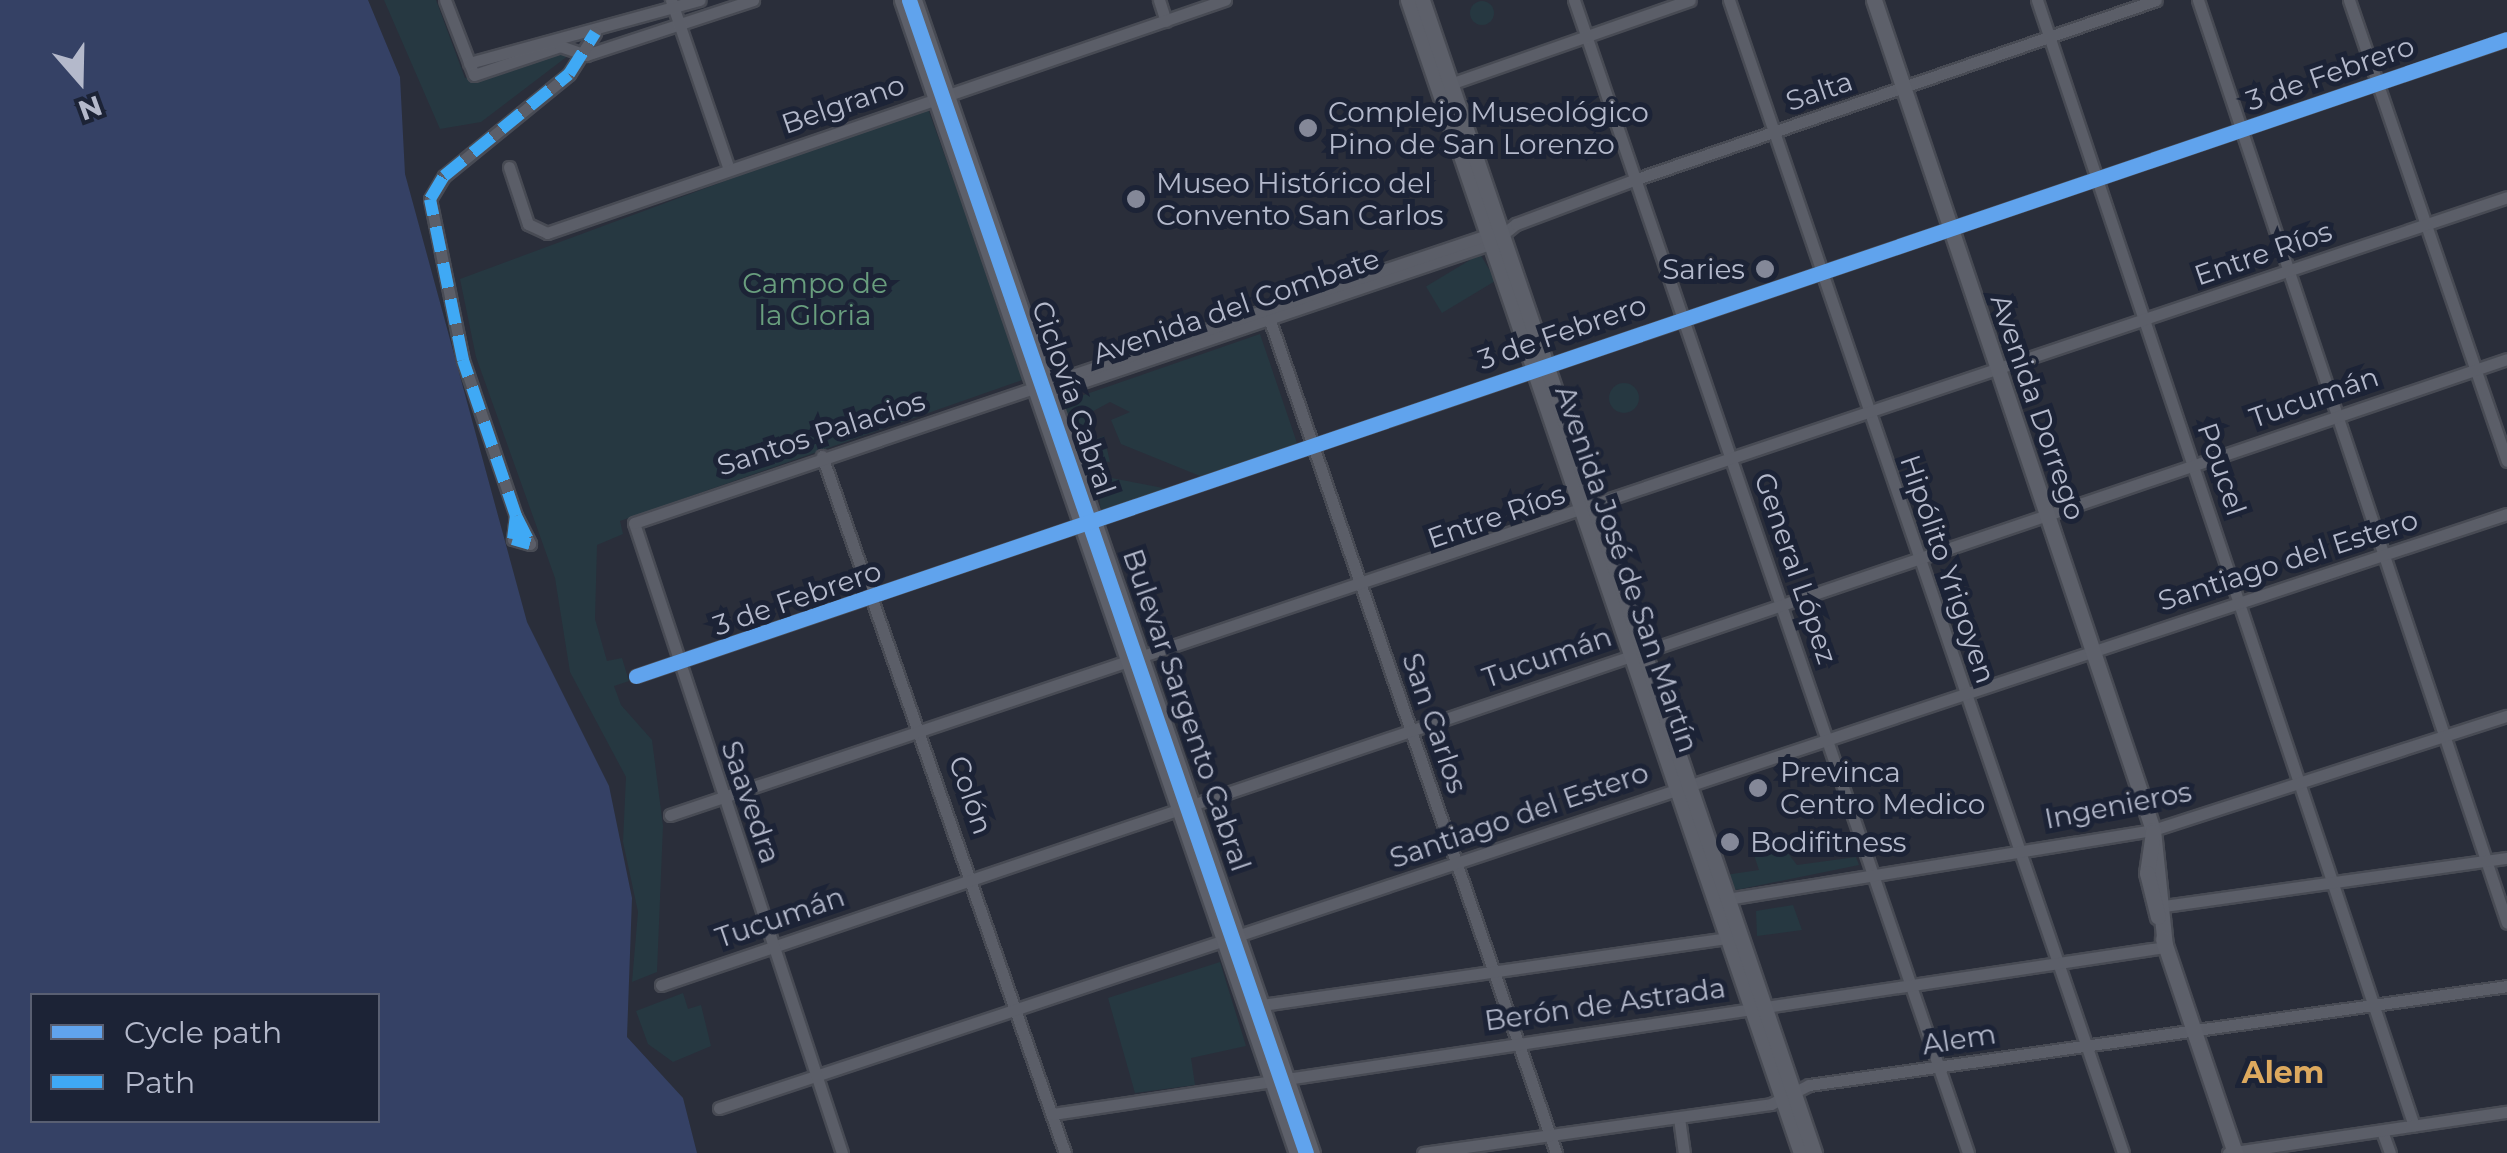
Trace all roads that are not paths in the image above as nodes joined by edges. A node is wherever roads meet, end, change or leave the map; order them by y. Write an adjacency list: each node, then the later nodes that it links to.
1 (445, 0): 26 (street)
2 (700, 0): 18 (street)
3 (753, 0): 20 (street)
4 (902, 0): 30 (main road, Bulevar Sargento Cabral)
5 (914, 0): 30 (main road, Bulevar Sargento Cabral)
6 (1158, 0): 19 (street)
7 (1225, 0): 19 (street, Belgrano)
8 (1408, 0): 40 (main road, Avenida José de San Martín)
9 (1422, 0): 28 (main road, Avenida José de San Martín)
10 (1574, 0): 22 (street, General López)
11 (1690, 0): 22 (street)
12 (1730, 0): 32 (street, Hipólito Yrigoyen)
13 (1874, 0): 29 (main road, Avenida Dorrego)
14 (2038, 0): 23 (street, Poucel)
15 (2156, 0): 23 (street, Salta)
16 (2198, 0): 31 (street)
17 (2349, 0): 27 (street)
18 (672, 4): 20 (street); 21 (street)
19 (1166, 22): 30 (street, Belgrano)
20 (680, 24): 25 (street); 34 (street)
21 (595, 33): 25 (street); 26 (street)
22 (1586, 36): 28 (street); 35 (street, General López)
23 (2050, 36): 29 (street, Salta); 36 (street, Poucel)
24 (2507, 39): 27 (street, 3 de Febrero)
25 (586, 55): 26 (street); 61 (street)
26 (471, 69)
27 (2376, 83): 31 (street, 3 de Febrero); 38 (street)
28 (1450, 84): 40 (main road, Avenida José de San Martín)
29 (1903, 88): 32 (street, Salta); 39 (main road, Avenida Dorrego)
30 (942, 96): 34 (street, Belgrano); 50 (main road, Bulevar Sargento Cabral)
31 (2242, 129): 36 (street, 3 de Febrero); 41 (street)
32 (1773, 132): 35 (street, Salta); 42 (street, Hipólito Yrigoyen)
33 (509, 167): 34 (street, Belgrano)
34 (729, 169)
35 (1638, 178): 40 (street, Salta); 44 (street, General López)
36 (2096, 178): 39 (street, 3 de Febrero); 45 (street, Poucel)
37 (2507, 197): 38 (street, Entre Ríos)
38 (2426, 224): 41 (street, Entre Ríos); 49 (street)
39 (1951, 227): 42 (street, 3 de Febrero); 48 (main road, Avenida Dorrego)
40 (1495, 236): 43 (street, Avenida del Combate); 47 (main road, Avenida José de San Martín)
41 (2290, 270): 45 (street, Entre Ríos); 52 (street)
42 (1819, 272): 44 (street, 3 de Febrero); 51 (street, Hipólito Yrigoyen)
43 (1268, 315): 50 (street, Avenida del Combate); 53 (street, San Carlos)
44 (1686, 316): 47 (street, 3 de Febrero); 55 (street, General López)
45 (2146, 320): 48 (street, Entre Ríos); 57 (street, Poucel)
46 (2507, 359): 49 (street, Tucumán)
47 (1539, 366): 53 (street, 3 de Febrero); 58 (main road, Avenida José de San Martín)
48 (1999, 369): 51 (street, Entre Ríos); 59 (main road, Avenida Dorrego)
49 (2476, 370): 52 (street, Tucumán); 56 (street)
50 (1041, 391): 54 (street, Santos Palacios); 63 (main road, Bulevar Sargento Cabral)
51 (1867, 414): 55 (street, Entre Ríos); 65 (street, Hipólito Yrigoyen)
52 (2336, 416): 57 (street, Tucumán); 64 (street)
53 (1314, 449): 63 (street, 3 de Febrero); 66 (street, San Carlos)
54 (822, 456): 62 (street, Santos Palacios); 67 (street, Colón)
55 (1733, 459): 58 (street, Entre Ríos); 69 (street, General López)
56 (2507, 461)
57 (2194, 464): 59 (street, Tucumán); 68 (street, Poucel)
58 (1588, 510): 66 (street, Entre Ríos); 71 (main road, Avenida José de San Martín)
59 (2049, 514): 65 (street, Tucumán); 70 (main road, Avenida Dorrego)
60 (2507, 514): 64 (street, Santiago del Estero)
61 (516, 516)
62 (634, 523): 73 (street, Saavedra)
63 (1090, 525): 67 (street, 3 de Febrero); 72 (main road, Bulevar Sargento Cabral)
64 (2382, 554): 68 (street, Santiago del Estero); 79 (street)
65 (1920, 557): 69 (street, Tucumán); 75 (street, Hipólito Yrigoyen)
66 (1362, 588): 72 (street, Entre Ríos); 78 (street, San Carlos)
67 (874, 598): 73 (street, 3 de Febrero); 77 (street, Colón)
68 (2241, 602): 70 (street, Santiago del Estero); 81 (street, Poucel)
69 (1782, 603): 71 (street, Tucumán); 80 (street, General López)
70 (2091, 651): 75 (street, Santiago del Estero); 86 (main road, Avenida Dorrego)
71 (1636, 652): 78 (street, Tucumán); 82 (main road, Avenida José de San Martín)
72 (1136, 661): 77 (street, Entre Ríos); 84 (main road, Bulevar Sargento Cabral)
73 (679, 664): 74 (street, 3 de Febrero); 83 (street, Saavedra)
74 (636, 676)
75 (1966, 693): 80 (street, Santiago del Estero); 87 (street, Hipólito Yrigoyen)
76 (2507, 716): 79 (street, Ingenieros)
77 (924, 732): 83 (street, Entre Ríos); 92 (street, Colón)
78 (1412, 732): 84 (street, Tucumán); 90 (street, San Carlos)
79 (2444, 736): 81 (street, Ingenieros); 89 (street)
80 (1828, 740): 82 (street, Santiago del Estero); 91 (street, General López)
81 (2301, 785): 86 (street, Ingenieros); 93 (street, Poucel)
82 (1682, 787): 90 (street, Santiago del Estero); 95 (main road, Avenida José de San Martín); 98 (main road, Avenida José de San Martín)
83 (722, 798): 85 (street, Entre Ríos); 100 (street, Saavedra)
84 (1187, 811): 92 (street, Tucumán); 99 (main road, Bulevar Sargento Cabral)
85 (670, 815)
86 (2153, 830): 87 (street, Ingenieros); 94 (main road, Avenida Dorrego); 96 (main road, Avenida Dorrego)
87 (2016, 850): 91 (street, Ingenieros); 102 (street, Hipólito Yrigoyen)
88 (2507, 858): 89 (street)
89 (2486, 862): 93 (street); 97 (street)
90 (1457, 863): 99 (street, Santiago del Estero); 103 (street, San Carlos)
91 (1873, 871): 95 (street, Ingenieros); 105 (street, General López)
92 (974, 880): 100 (street, Tucumán); 110 (street, Colón)
93 (2332, 881): 96 (street); 107 (street, Poucel)
94 (2150, 888): 96 (street); 101 (main road, Avenida Dorrego)
95 (1728, 899): 109 (main road, Avenida José de San Martín)
96 (2164, 906): 101 (main road, Avenida Dorrego)
97 (2507, 924)
98 (1728, 938): 103 (street); 109 (main road, Avenida José de San Martín)
99 (1232, 939): 108 (main road, Bulevar Sargento Cabral); 110 (street, Santiago del Estero); 116 (main road, Bulevar Sargento Cabral)
100 (774, 944): 104 (street, Tucumán); 115 (street, Saavedra)
101 (2165, 947): 102 (street, Berón de Astrada); 111 (main road, Avenida Dorrego)
102 (2058, 962): 105 (street, Berón de Astrada); 113 (street, Hipólito Yrigoyen)
103 (1495, 973): 108 (street); 112 (street, San Carlos)
104 (661, 985)
105 (1912, 986): 109 (street, Berón de Astrada); 114 (street, General López)
106 (2507, 986): 107 (street, Alem)
107 (2373, 1004): 111 (street, Alem); 122 (street, Poucel)
108 (1262, 1005): 116 (main road, Bulevar Sargento Cabral)
109 (1757, 1007): 112 (street, Berón de Astrada); 117 (main road, Avenida José de San Martín)
110 (1019, 1010): 115 (street, Santiago del Estero); 120 (street, Colón)
111 (2194, 1030): 113 (street, Alem); 136 (main road, Avenida Dorrego)
112 (1518, 1041): 116 (street, Berón de Astrada); 124 (street, San Carlos)
113 (2086, 1044): 114 (street, Alem); 135 (street, Hipólito Yrigoyen)
114 (1938, 1068): 117 (street, Alem); 134 (street, General López)
115 (817, 1078): 118 (street, Santiago del Estero); 125 (street, Saavedra)
116 (1279, 1078): 120 (street, Berón de Astrada); 127 (main road, Bulevar Sargento Cabral); 128 (main road, Bulevar Sargento Cabral)
117 (1788, 1095): 121 (street, Alem); 132 (main road, Avenida José de San Martín); 133 (main road, Avenida José de San Martín)
118 (719, 1108)
119 (2507, 1112): 122 (street)
120 (1052, 1114): 126 (street, Colón)
121 (1679, 1118): 124 (street, Alem); 131 (street)
122 (2414, 1126): 123 (street)
123 (2382, 1131): 136 (street); 137 (street)
124 (1550, 1134): 129 (street, Alem); 130 (street, San Carlos)
125 (842, 1153)
126 (1065, 1153)
127 (1297, 1153)
128 (1312, 1153)
129 (1423, 1153)
130 (1556, 1153)
131 (1684, 1153)
132 (1801, 1153)
133 (1814, 1153)
134 (1968, 1153)
135 (2123, 1153)
136 (2233, 1153)
137 (2390, 1153)

